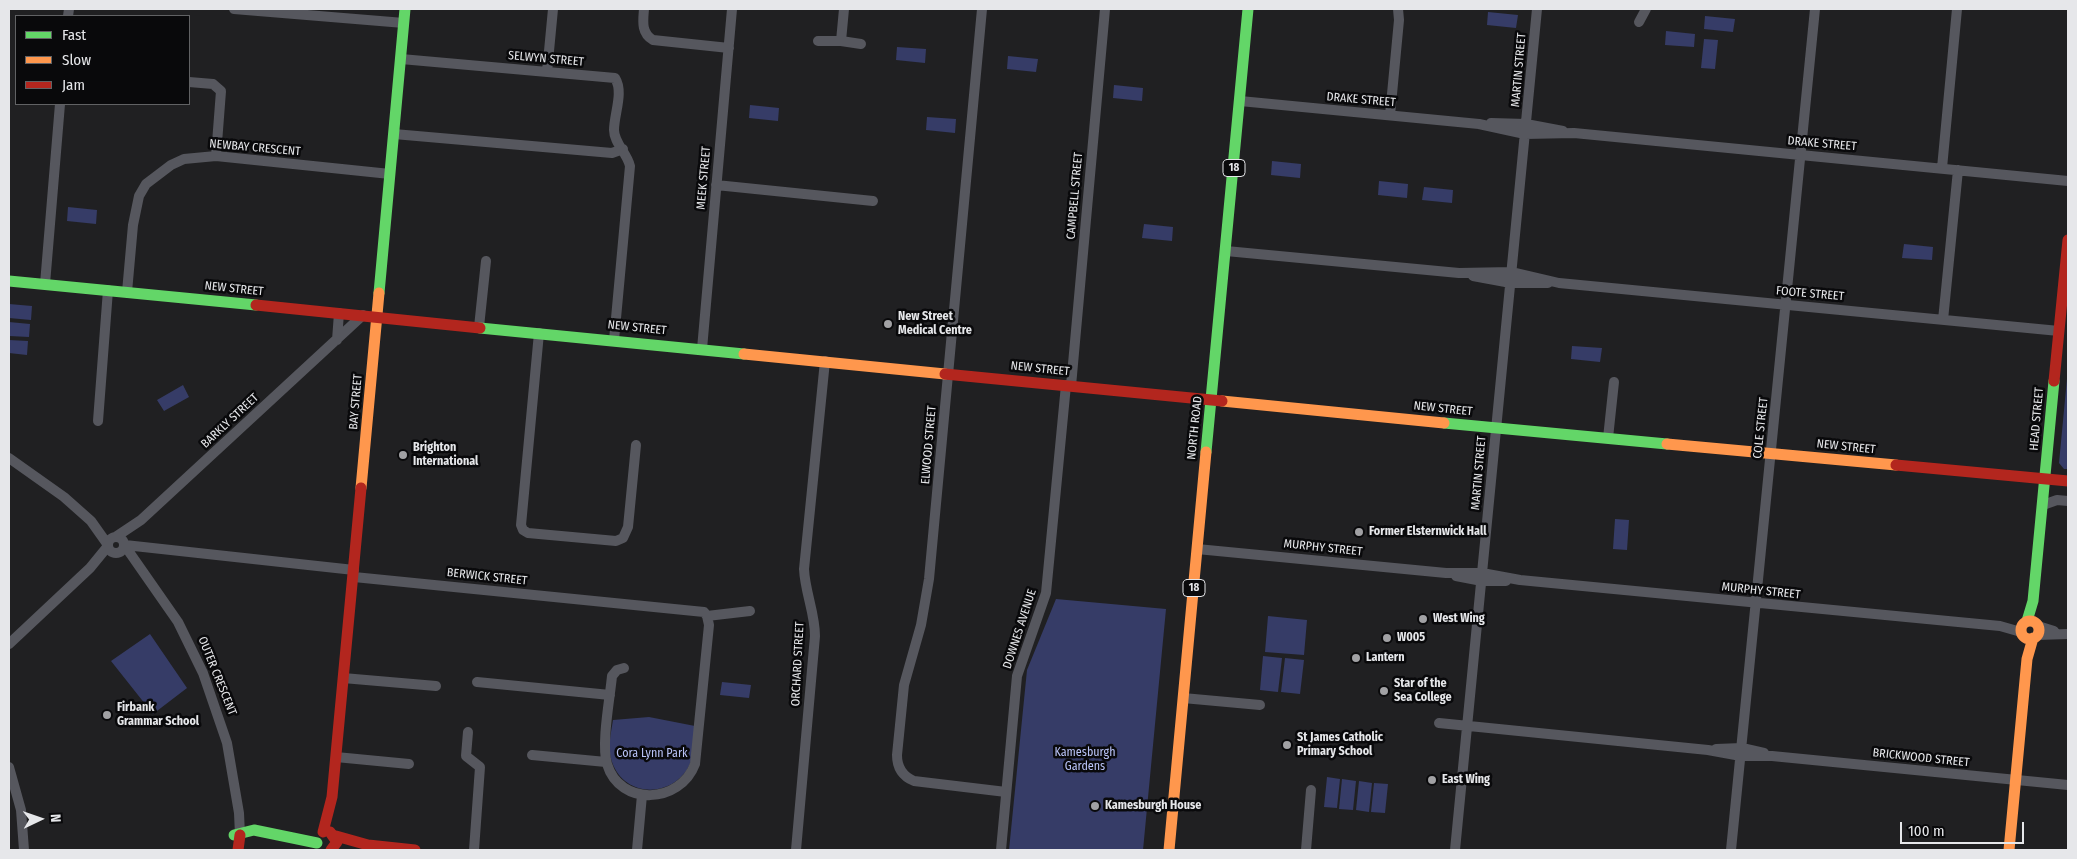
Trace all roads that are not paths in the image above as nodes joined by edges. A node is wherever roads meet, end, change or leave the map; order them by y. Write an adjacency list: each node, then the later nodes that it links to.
1 (234, 9): 16 (street)
2 (405, 9): 16 (main road, BAY STREET)
3 (553, 9): 22 (street)
4 (644, 9): 20 (street)
5 (732, 9): 20 (street, MEEK STREET)
6 (844, 9): 18 (street)
7 (982, 9): 61 (street, ELWOOD STREET)
8 (1104, 9): 63 (street, CAMPBELL STREET)
9 (1248, 9): 24 (main road, NORTH ROAD / 18)
10 (1398, 9): 26 (street)
11 (1537, 9): 27 (street, MARTIN STREET)
12 (1646, 9): 15 (street)
13 (1815, 9): 30 (street, COLE STREET)
14 (1957, 9): 32 (street)
15 (1638, 22)
16 (404, 23): 21 (main road, BAY STREET)
17 (818, 41): 18 (street)
18 (841, 41): 19 (street)
19 (861, 44)
20 (729, 48): 36 (street, MEEK STREET)
21 (401, 59): 22 (street, SELWYN STREET); 28 (main road, BAY STREET)
22 (547, 72): 29 (street, SELWYN STREET)
23 (190, 82): 31 (street)
24 (1240, 102): 26 (street, DRAKE STREET); 39 (main road, NORTH ROAD / 18)
25 (60, 105): 46 (street)
26 (1390, 115): 27 (street, DRAKE STREET)
27 (1526, 129): 30 (street, DRAKE STREET); 41 (street, MARTIN STREET)
28 (394, 134): 29 (street); 34 (main road, BAY STREET)
29 (623, 149): 58 (street)
30 (1800, 155): 32 (street, DRAKE STREET); 49 (street, COLE STREET)
31 (216, 156): 34 (street, NEWBAY CRESCENT); 48 (street, NEWBAY CRESCENT)
32 (1942, 168): 33 (street, DRAKE STREET)
33 (1958, 170): 35 (street, DRAKE STREET); 53 (street)
34 (390, 174): 52 (main road, BAY STREET)
35 (2068, 181)
36 (716, 185): 37 (street); 59 (street, MEEK STREET)
37 (872, 201)
38 (2068, 240): 55 (main road, HEAD STREET)
39 (1226, 251): 42 (street, FOOTE STREET); 64 (main road, NORTH ROAD / 18)
40 (486, 261): 54 (street)
41 (1512, 272): 42 (street, FOOTE STREET); 44 (street, FOOTE STREET); 45 (street, MARTIN STREET)
42 (1459, 273): 45 (street, FOOTE STREET)
43 (9, 281): 46 (main road, NEW STREET)
44 (1559, 282): 45 (street, FOOTE STREET); 49 (street, FOOTE STREET)
45 (1510, 283): 66 (street, MARTIN STREET)
46 (45, 284): 47 (main road, NEW STREET)
47 (108, 290): 48 (main road, NEW STREET); 65 (street)
48 (127, 292): 50 (main road, NEW STREET)
49 (1786, 305): 53 (street, FOOTE STREET); 69 (street, COLE STREET)
50 (339, 313): 51 (main road, NEW STREET); 57 (street)
51 (363, 316): 52 (main road, NEW STREET); 57 (street, BARKLY STREET)
52 (378, 317): 54 (main road, NEW STREET); 77 (main road, BAY STREET)
53 (1943, 320): 55 (street, FOOTE STREET)
54 (479, 327): 56 (main road, NEW STREET)
55 (2059, 331): 71 (main road, HEAD STREET)
56 (539, 333): 58 (main road, NEW STREET); 68 (street)
57 (337, 340): 75 (street, BARKLY STREET)
58 (614, 340): 59 (main road, NEW STREET)
59 (702, 349): 60 (main road, NEW STREET)
60 (825, 361): 61 (main road, NEW STREET); 114 (street, ORCHARD STREET)
61 (948, 373): 63 (main road, NEW STREET); 104 (street, ELWOOD STREET)
62 (1614, 382): 67 (street)
63 (1068, 386): 64 (main road, NEW STREET); 104 (street, DOWNES AVENUE)
64 (1212, 400): 66 (main road, NEW STREET); 76 (main road, NORTH ROAD / 18)
65 (98, 422)
66 (1496, 428): 67 (main road, NEW STREET); 78 (street, MARTIN STREET)
67 (1608, 438): 69 (main road, NEW STREET)
68 (636, 445)
69 (1771, 453): 71 (main road, NEW STREET); 79 (street, COLE STREET)
70 (9, 458): 75 (street, OUTER CRESCENT)
71 (2045, 479): 72 (main road, NEW STREET); 74 (main road, HEAD STREET)
72 (2068, 482)
73 (2068, 502): 74 (street)
74 (2043, 505): 82 (main road, HEAD STREET)
75 (117, 545): 77 (street, BERWICK STREET); 84 (street, BARKLY STREET); 106 (street, OUTER CRESCENT)
76 (1198, 549): 78 (street, MURPHY STREET); 90 (main road, NORTH ROAD / 18)
77 (354, 573): 81 (street, BERWICK STREET); 86 (main road, BAY STREET)
78 (1482, 577): 79 (street, MURPHY STREET); 93 (street, MARTIN STREET)
79 (1756, 603): 82 (street, MURPHY STREET); 95 (street, COLE STREET)
80 (750, 612): 81 (street)
81 (707, 616): 105 (street)
82 (2030, 630): 83 (street, MURPHY STREET); 101 (main road, HEAD STREET)
83 (2064, 633)
84 (9, 644)
85 (624, 668): 89 (street)
86 (344, 678): 88 (street); 97 (main road, BAY STREET)
87 (477, 682): 89 (street)
88 (436, 686)
89 (610, 695): 98 (street)
90 (1183, 698): 91 (street); 116 (main road, NORTH ROAD / 18)
91 (1260, 706)
92 (1439, 723): 93 (street, BRICKWOOD STREET)
93 (1468, 726): 95 (street, BRICKWOOD STREET); 118 (street, MARTIN STREET)
94 (468, 732): 111 (street)
95 (1741, 752): 101 (street, BRICKWOOD STREET); 119 (street, COLE STREET)
96 (532, 755): 98 (street)
97 (336, 757): 99 (street); 107 (main road, BAY STREET)
98 (606, 762): 105 (street)
99 (409, 764)
100 (9, 767): 108 (street)
101 (2016, 779): 102 (street, BRICKWOOD STREET); 120 (main road, HEAD STREET)
102 (2068, 785)
103 (1311, 790): 117 (street)
104 (1006, 792): 115 (street, DOWNES AVENUE)
105 (645, 795): 112 (street); 113 (street)
106 (239, 835): 107 (main road); 109 (main road, OUTER CRESCENT)
107 (326, 843): 110 (main road)
108 (24, 850)
109 (238, 850)
110 (415, 850)
111 (474, 850)
112 (637, 850)
113 (643, 850)
114 (796, 850)
115 (1001, 850)
116 (1168, 850)
117 (1306, 850)
118 (1456, 850)
119 (1731, 850)
120 (2009, 850)

